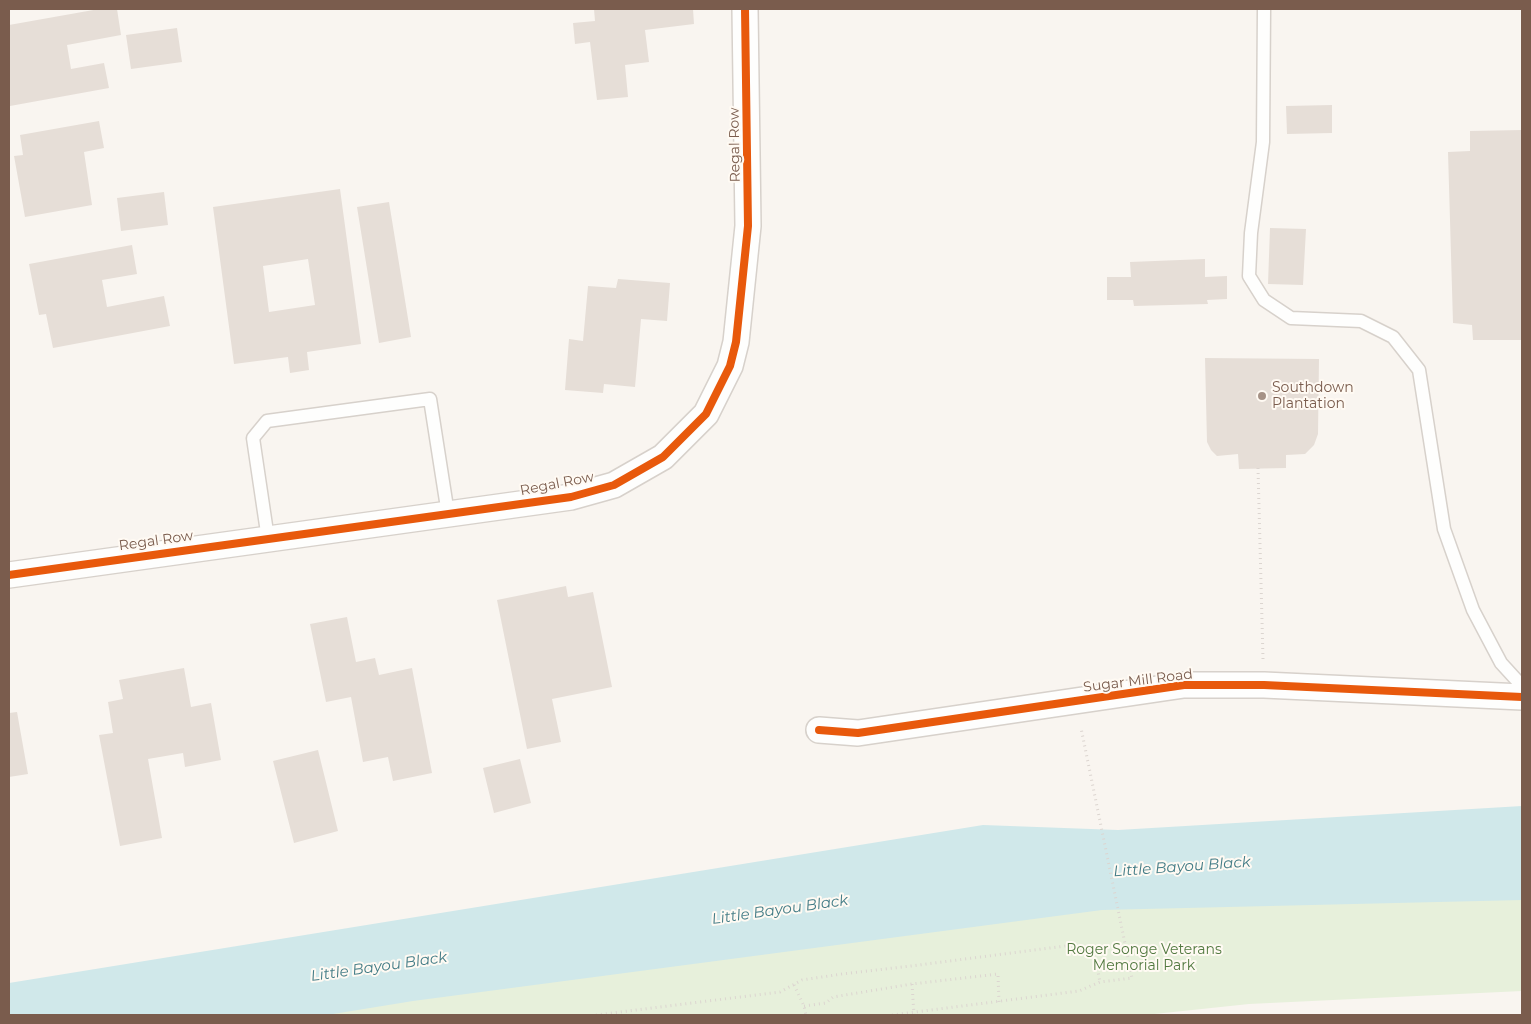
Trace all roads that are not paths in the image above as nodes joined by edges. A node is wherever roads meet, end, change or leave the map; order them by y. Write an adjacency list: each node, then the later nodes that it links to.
1 (745, 9): 3 (street, Regal Row)
2 (1264, 9): 6 (lane)
3 (448, 514): 4 (street, Regal Row); 4 (lane)
4 (268, 538): 5 (street, Regal Row)
5 (9, 574)
6 (1522, 686)
7 (1522, 696): 8 (street, Sugar Mill Road)
8 (820, 730)

